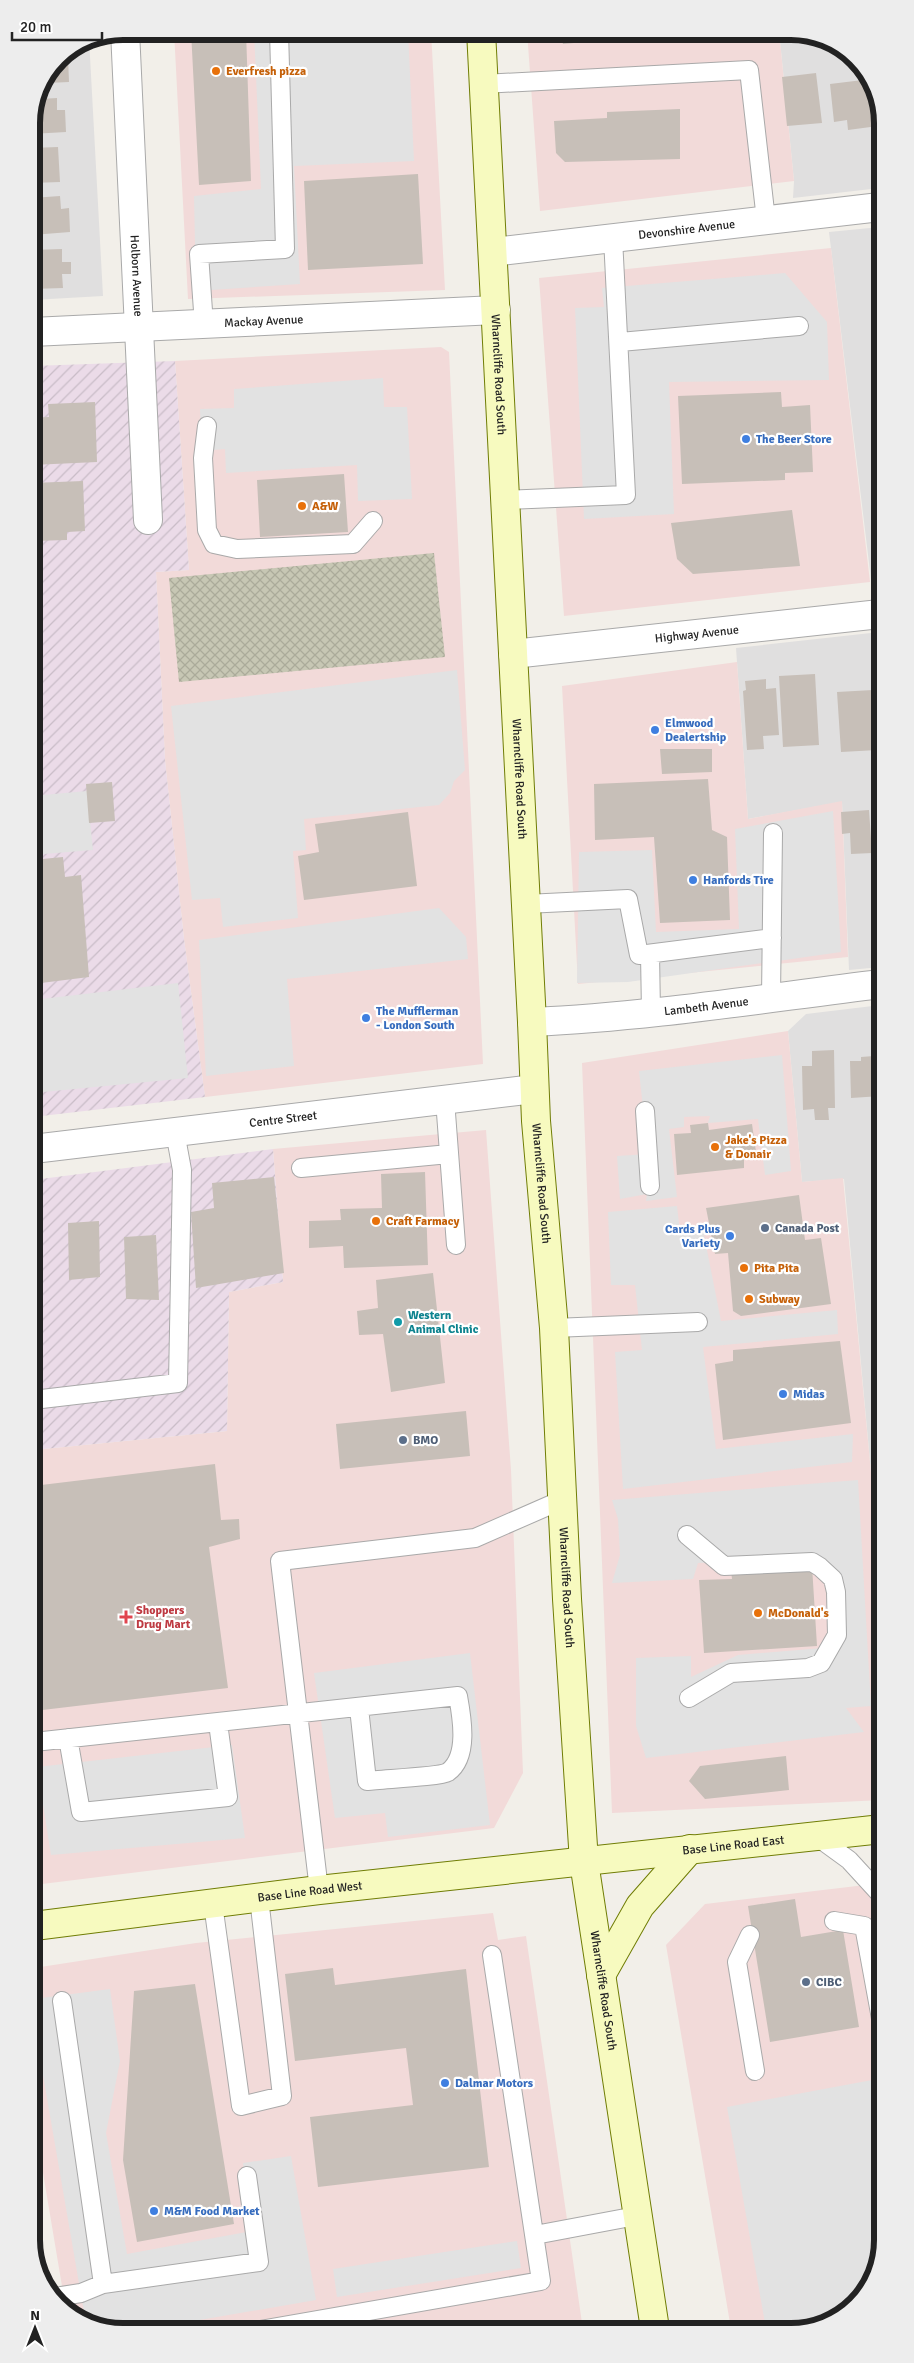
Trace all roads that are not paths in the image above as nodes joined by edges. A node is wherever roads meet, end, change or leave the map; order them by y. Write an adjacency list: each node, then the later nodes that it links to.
1 (125, 40): 12 (street, Holborn Avenue)
2 (279, 40): 10 (lane)
3 (481, 40): 4 (main road, Wharncliffe Road South)
4 (483, 84): 6 (lane); 8 (main road, Wharncliffe Road South)
5 (874, 208): 6 (street, Devonshire Avenue)
6 (766, 220): 7 (street, Devonshire Avenue)
7 (613, 238): 8 (street, Devonshire Avenue); 14 (lane)
8 (493, 252): 9 (main road, Wharncliffe Road South)
9 (496, 310): 10 (street, Mackay Avenue); 16 (main road, Wharncliffe Road South)
10 (204, 325): 12 (street, Mackay Avenue)
11 (799, 326): 14 (lane)
12 (140, 328): 13 (street, Mackay Avenue); 17 (street, Holborn Avenue)
13 (40, 332)
14 (620, 342): 16 (lane)
15 (207, 426): 18 (lane)
16 (505, 500): 20 (main road, Wharncliffe Road South)
17 (148, 520)
18 (373, 521)
19 (874, 615): 20 (street, Highway Avenue)
20 (513, 654): 22 (main road, Wharncliffe Road South)
21 (773, 833): 23 (lane)
22 (526, 904): 24 (lane); 28 (main road, Wharncliffe Road South)
23 (772, 938): 24 (lane); 26 (lane)
24 (650, 954): 27 (lane)
25 (874, 985): 26 (street, Lambeth Avenue)
26 (771, 997): 27 (street, Lambeth Avenue)
27 (651, 1012): 28 (street, Lambeth Avenue)
28 (532, 1022): 29 (main road, Wharncliffe Road South)
29 (534, 1089): 30 (street, Centre Street); 39 (main road, Wharncliffe Road South)
30 (445, 1100): 32 (street, Centre Street); 34 (lane)
31 (645, 1111): 36 (lane)
32 (175, 1132): 33 (street, Centre Street); 40 (lane)
33 (40, 1148)
34 (449, 1154): 35 (lane); 37 (lane)
35 (301, 1168)
36 (650, 1186)
37 (456, 1245)
38 (698, 1322): 39 (lane)
39 (554, 1328): 41 (main road, Wharncliffe Road South)
40 (40, 1399)
41 (564, 1499): 45 (lane); 52 (main road, Wharncliffe Road South)
42 (687, 1535): 43 (lane)
43 (689, 1698)
44 (360, 1708): 44 (lane); 45 (lane)
45 (298, 1714): 46 (lane); 54 (lane)
46 (218, 1722): 47 (lane); 47 (lane)
47 (68, 1738): 48 (lane)
48 (40, 1741)
49 (874, 1831): 50 (main road, Base Line Road East)
50 (816, 1836): 51 (main road, Base Line Road East); 53 (lane)
51 (690, 1849): 52 (main road, Base Line Road East); 61 (main road)
52 (584, 1862): 54 (main road, Base Line Road West); 61 (main road, Wharncliffe Road South)
53 (874, 1887)
54 (319, 1890): 55 (main road, Base Line Road West)
55 (259, 1898): 56 (main road, Base Line Road West); 56 (lane)
56 (213, 1904): 58 (main road, Base Line Road West)
57 (834, 1921): 62 (lane)
58 (40, 1925)
59 (750, 1935): 64 (lane)
60 (492, 1955): 67 (lane)
61 (601, 1975): 66 (main road, Wharncliffe Road South)
62 (874, 1980)
63 (62, 2001): 68 (lane)
64 (755, 2071)
65 (247, 2176): 68 (lane)
66 (636, 2216): 67 (lane); 71 (main road, Wharncliffe Road South)
67 (535, 2235): 70 (lane)
68 (103, 2284): 69 (lane)
69 (62, 2296)
70 (302, 2323)
71 (653, 2323)

